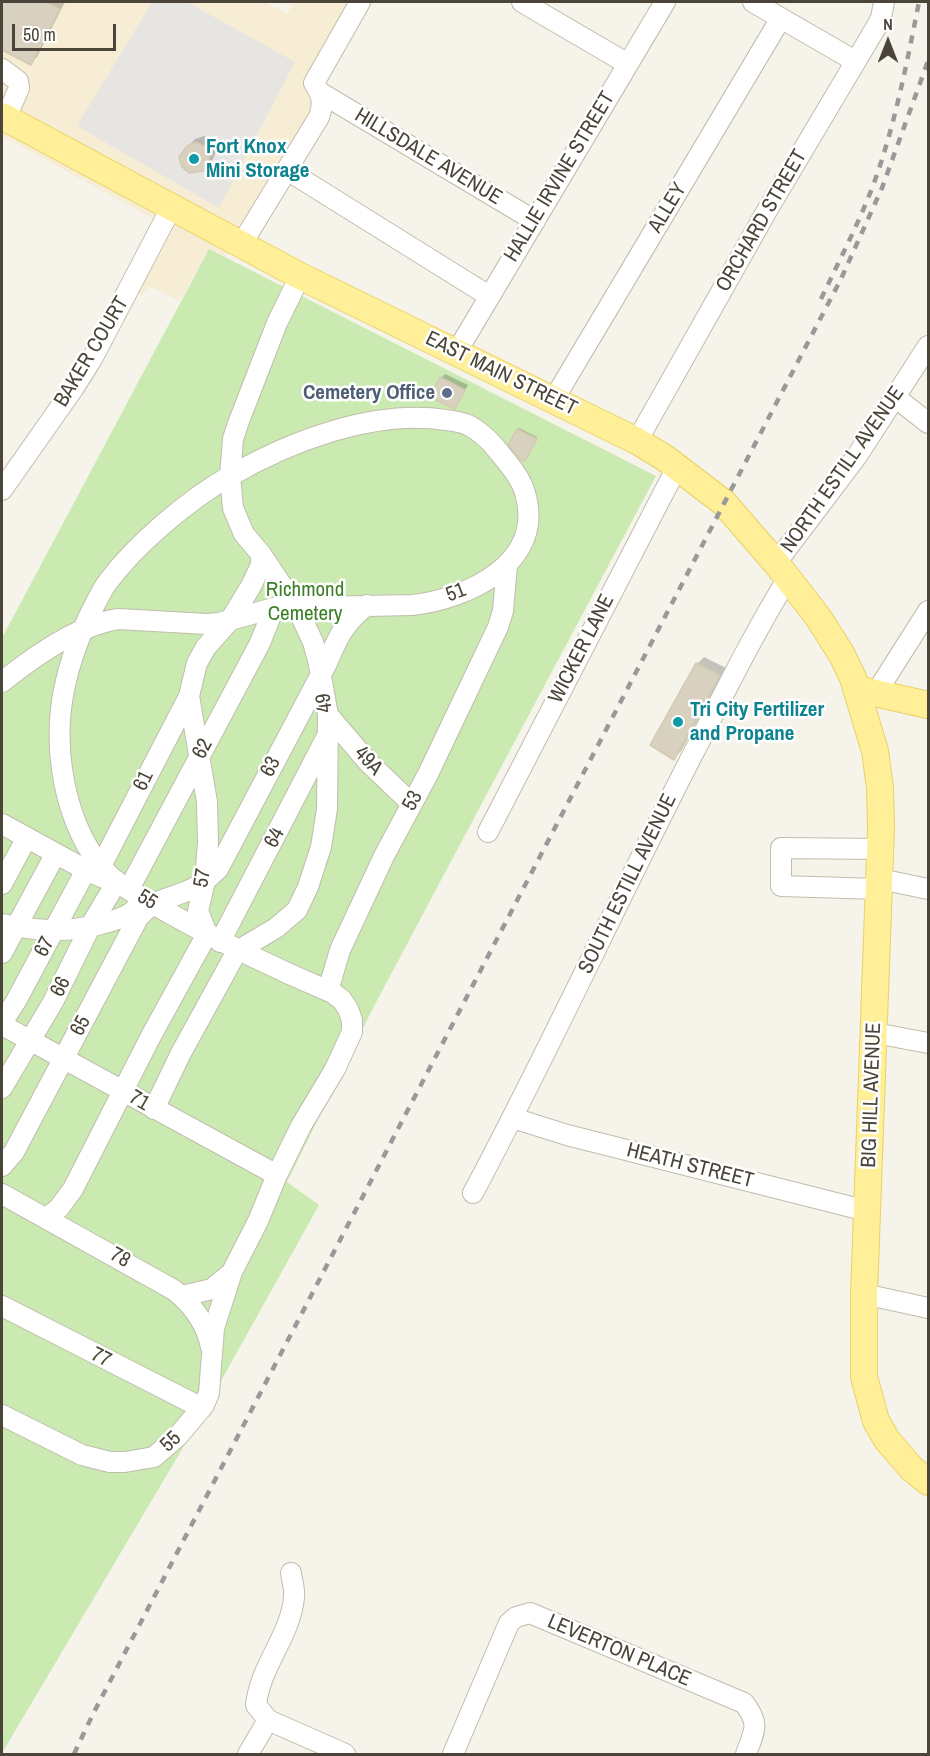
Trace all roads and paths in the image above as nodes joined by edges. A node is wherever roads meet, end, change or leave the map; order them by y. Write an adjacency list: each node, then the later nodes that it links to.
1 (360, 2): 10 (street)
2 (522, 2): 8 (street)
3 (665, 2): 8 (street, HALLIE IRVINE STREET)
4 (753, 2): 6 (street)
5 (884, 2): 7 (street, ORCHARD STREET)
6 (781, 18): 7 (street); 21 (street, ALLEY)
7 (855, 61): 23 (street, ORCHARD STREET)
8 (628, 64): 14 (street, HALLIE IRVINE STREET)
9 (2, 69): 11 (street)
10 (321, 93): 12 (street); 14 (street, HILLSDALE AVENUE)
11 (4, 117): 13 (main road, EAST MAIN STREET)
12 (287, 170): 15 (street); 17 (street)
13 (171, 208): 15 (main road, EAST MAIN STREET); 26 (street, BAKER COURT)
14 (535, 221): 17 (street, HALLIE IRVINE STREET)
15 (241, 245): 16 (main road, EAST MAIN STREET)
16 (300, 276): 19 (main road, EAST MAIN STREET); 25 (street, 49)
17 (489, 296): 19 (street, HALLIE IRVINE STREET)
18 (928, 346): 20 (street, NORTH ESTILL AVENUE)
19 (456, 353): 21 (main road, EAST MAIN STREET)
20 (895, 397): 22 (street); 29 (street, NORTH ESTILL AVENUE)
21 (554, 399): 23 (main road, EAST MAIN STREET)
22 (928, 423)
23 (638, 441): 24 (main road, EAST MAIN STREET)
24 (677, 467): 29 (main road, EAST MAIN STREET); 47 (street, WICKER LANE)
25 (230, 476): 27 (street, 49); 28 (street, 51); 37 (street)
26 (2, 490)
27 (261, 554): 33 (street, 49); 36 (street, 57)
28 (507, 565): 30 (street, 51); 35 (street, 53)
29 (782, 570): 40 (main road, EAST MAIN STREET); 71 (street, SOUTH ESTILL AVENUE)
30 (462, 593): 31 (street, 51); 35 (street)
31 (367, 604): 33 (street, 51); 38 (street, 63)
32 (274, 608): 33 (street, 51); 36 (street, 51); 44 (street, 62)
33 (297, 608): 38 (street, 49)
34 (928, 611): 40 (street)
35 (502, 613): 45 (street, 53)
36 (231, 619): 37 (street, 51); 41 (street, 57)
37 (83, 630): 39 (street, 51); 51 (street)
38 (321, 673): 43 (street, 49); 52 (street, 63)
39 (2, 682)
40 (866, 691): 42 (main road); 49 (main road, BIG HILL AVENUE)
41 (189, 696): 44 (street, 57); 51 (street, 61)
42 (928, 705)
43 (328, 724): 45 (street, 49A); 60 (street, 64); 60 (street, 49)
44 (200, 754): 52 (street, 57); 56 (street, 62)
45 (412, 804): 62 (street, 53)
46 (2, 824): 48 (street, 55)
47 (488, 832)
48 (26, 839): 50 (street, 55); 53 (street)
49 (881, 849): 54 (main road, BIG HILL AVENUE); 54 (street)
50 (55, 855): 51 (street, 55); 58 (street)
51 (93, 868): 56 (street, 55); 59 (street, 67)
52 (205, 880): 56 (street, 63); 60 (street, 57)
53 (2, 884)
54 (880, 884): 55 (street); 64 (main road, BIG HILL AVENUE)
55 (928, 889)
56 (135, 893): 57 (street, 66); 57 (street, 63); 60 (street, 55); 67 (street, 65)
57 (92, 925): 59 (street, 63); 65 (street, 66)
58 (9, 926): 59 (street, 63); 61 (street)
59 (53, 930): 63 (street, 67)
60 (221, 942): 62 (street, 55); 69 (street); 70 (street, 49)
61 (2, 953)
62 (328, 992): 73 (street, 55)
63 (2, 1024): 65 (street, 71)
64 (875, 1033): 66 (street); 77 (main road, BIG HILL AVENUE)
65 (30, 1040): 67 (street, 71); 68 (street, 66)
66 (928, 1043)
67 (64, 1059): 69 (street, 71); 72 (street, 65)
68 (2, 1088)
69 (123, 1092): 70 (street, 71); 74 (street)
70 (154, 1109): 73 (street, 71)
71 (513, 1118): 75 (street, SOUTH ESTILL AVENUE); 77 (street, HEATH STREET)
72 (8, 1159): 76 (street, 65)
73 (277, 1175): 80 (street, 55)
74 (73, 1189): 78 (street); 79 (street)
75 (473, 1193)
76 (4, 1195): 78 (street, 78)
77 (867, 1212): 81 (main road, BIG HILL AVENUE)
78 (47, 1218): 79 (street, 78)
79 (72, 1232): 82 (street, 78)
80 (232, 1272): 82 (street, 55); 85 (street, 55)
81 (864, 1294): 84 (street); 88 (main road, BIG HILL AVENUE)
82 (182, 1296): 85 (street, 78)
83 (2, 1306): 86 (street, 77)
84 (928, 1308)
85 (211, 1350): 86 (street, 55)
86 (202, 1408): 87 (street, 55)
87 (2, 1414)
88 (928, 1482)
89 (291, 1573): 90 (street)
90 (268, 1720): 91 (street); 92 (street)
91 (248, 1755)
92 (345, 1755)
93 (453, 1755): 94 (street, LEVERTON PLACE)
94 (747, 1755)

